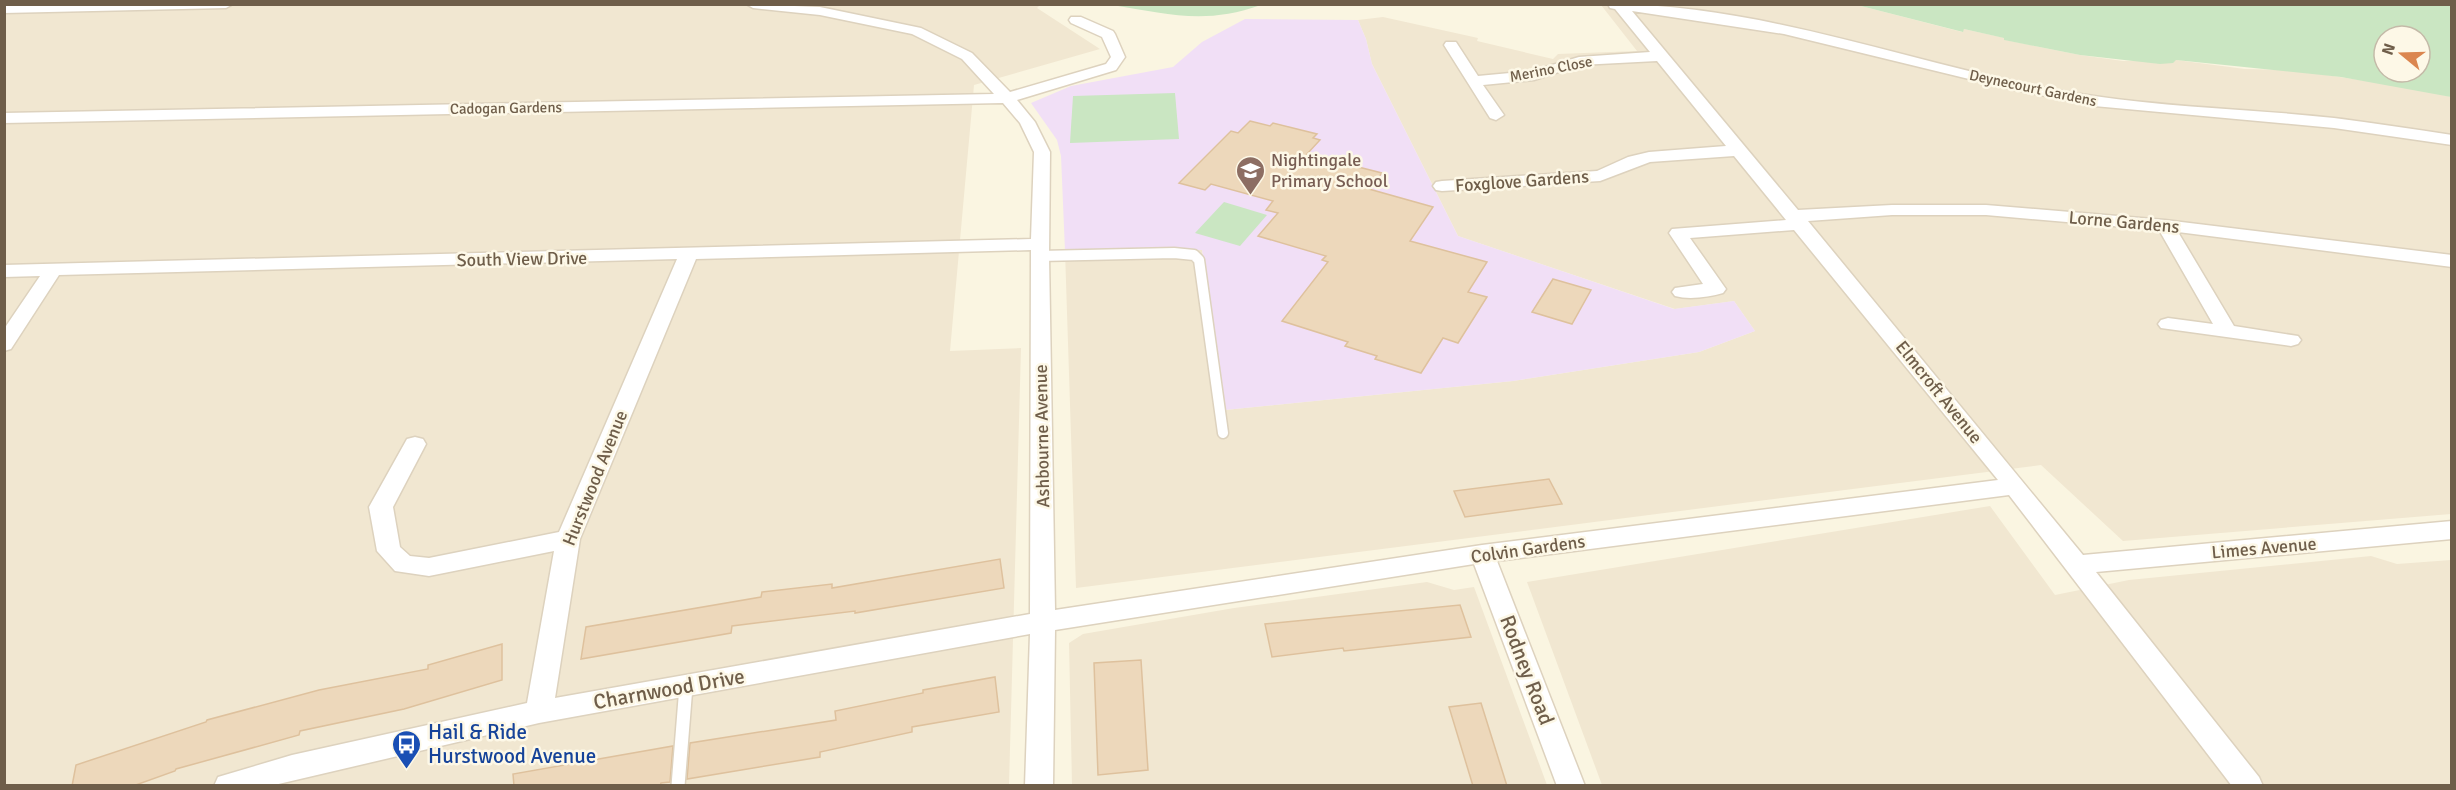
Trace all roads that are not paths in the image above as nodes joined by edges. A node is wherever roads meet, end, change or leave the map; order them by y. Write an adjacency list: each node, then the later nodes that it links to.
1 (226, 4): 4 (street)
2 (753, 4): 9 (street, Ashbourne Avenue)
3 (1616, 5): 7 (street, Elmcroft Avenue); 12 (street, Deynecourt Gardens)
4 (4, 9)
5 (1076, 20): 9 (street, Cadogan Gardens)
6 (1451, 45): 8 (street)
7 (1663, 56): 8 (street, Merino Close); 13 (street, Elmcroft Avenue)
8 (1475, 81): 10 (street)
9 (1007, 98): 11 (street, Cadogan Gardens); 17 (street, Ashbourne Avenue)
10 (1496, 115)
11 (4, 118)
12 (2451, 140)
13 (1741, 150): 14 (street, Foxglove Gardens); 15 (street, Elmcroft Avenue)
14 (1442, 186)
15 (1798, 220): 16 (street, Lorne Gardens); 22 (street, Lorne Gardens); 29 (street, Elmcroft Avenue)
16 (2165, 225): 19 (street, Lorne Gardens); 24 (street)
17 (1040, 250): 18 (street, South View Drive); 27 (lane); 34 (street, Ashbourne Avenue)
18 (688, 255): 20 (street, South View Drive); 31 (street, Hurstwood Avenue)
19 (2451, 261)
20 (53, 270): 21 (street, South View Drive); 26 (street)
21 (4, 271)
22 (1682, 292)
23 (2168, 324): 24 (street)
24 (2227, 331): 25 (street)
25 (2292, 340)
26 (4, 345)
27 (1223, 433)
28 (415, 444): 31 (street)
29 (2015, 486): 32 (street, Colvin Gardens); 33 (street, Elmcroft Avenue)
30 (2451, 530): 33 (street, Limes Avenue)
31 (568, 539): 36 (street, Hurstwood Avenue)
32 (1482, 554): 34 (street, Colvin Gardens); 40 (street, Rodney Road)
33 (2077, 565): 41 (street, Elmcroft Avenue)
34 (1043, 621): 35 (street, Charnwood Drive); 39 (street, Ashbourne Avenue)
35 (686, 686): 36 (street, Charnwood Drive); 38 (lane)
36 (539, 712): 37 (street, Charnwood Drive)
37 (228, 786)
38 (678, 786)
39 (1039, 786)
40 (1571, 786)
41 (2248, 786)

